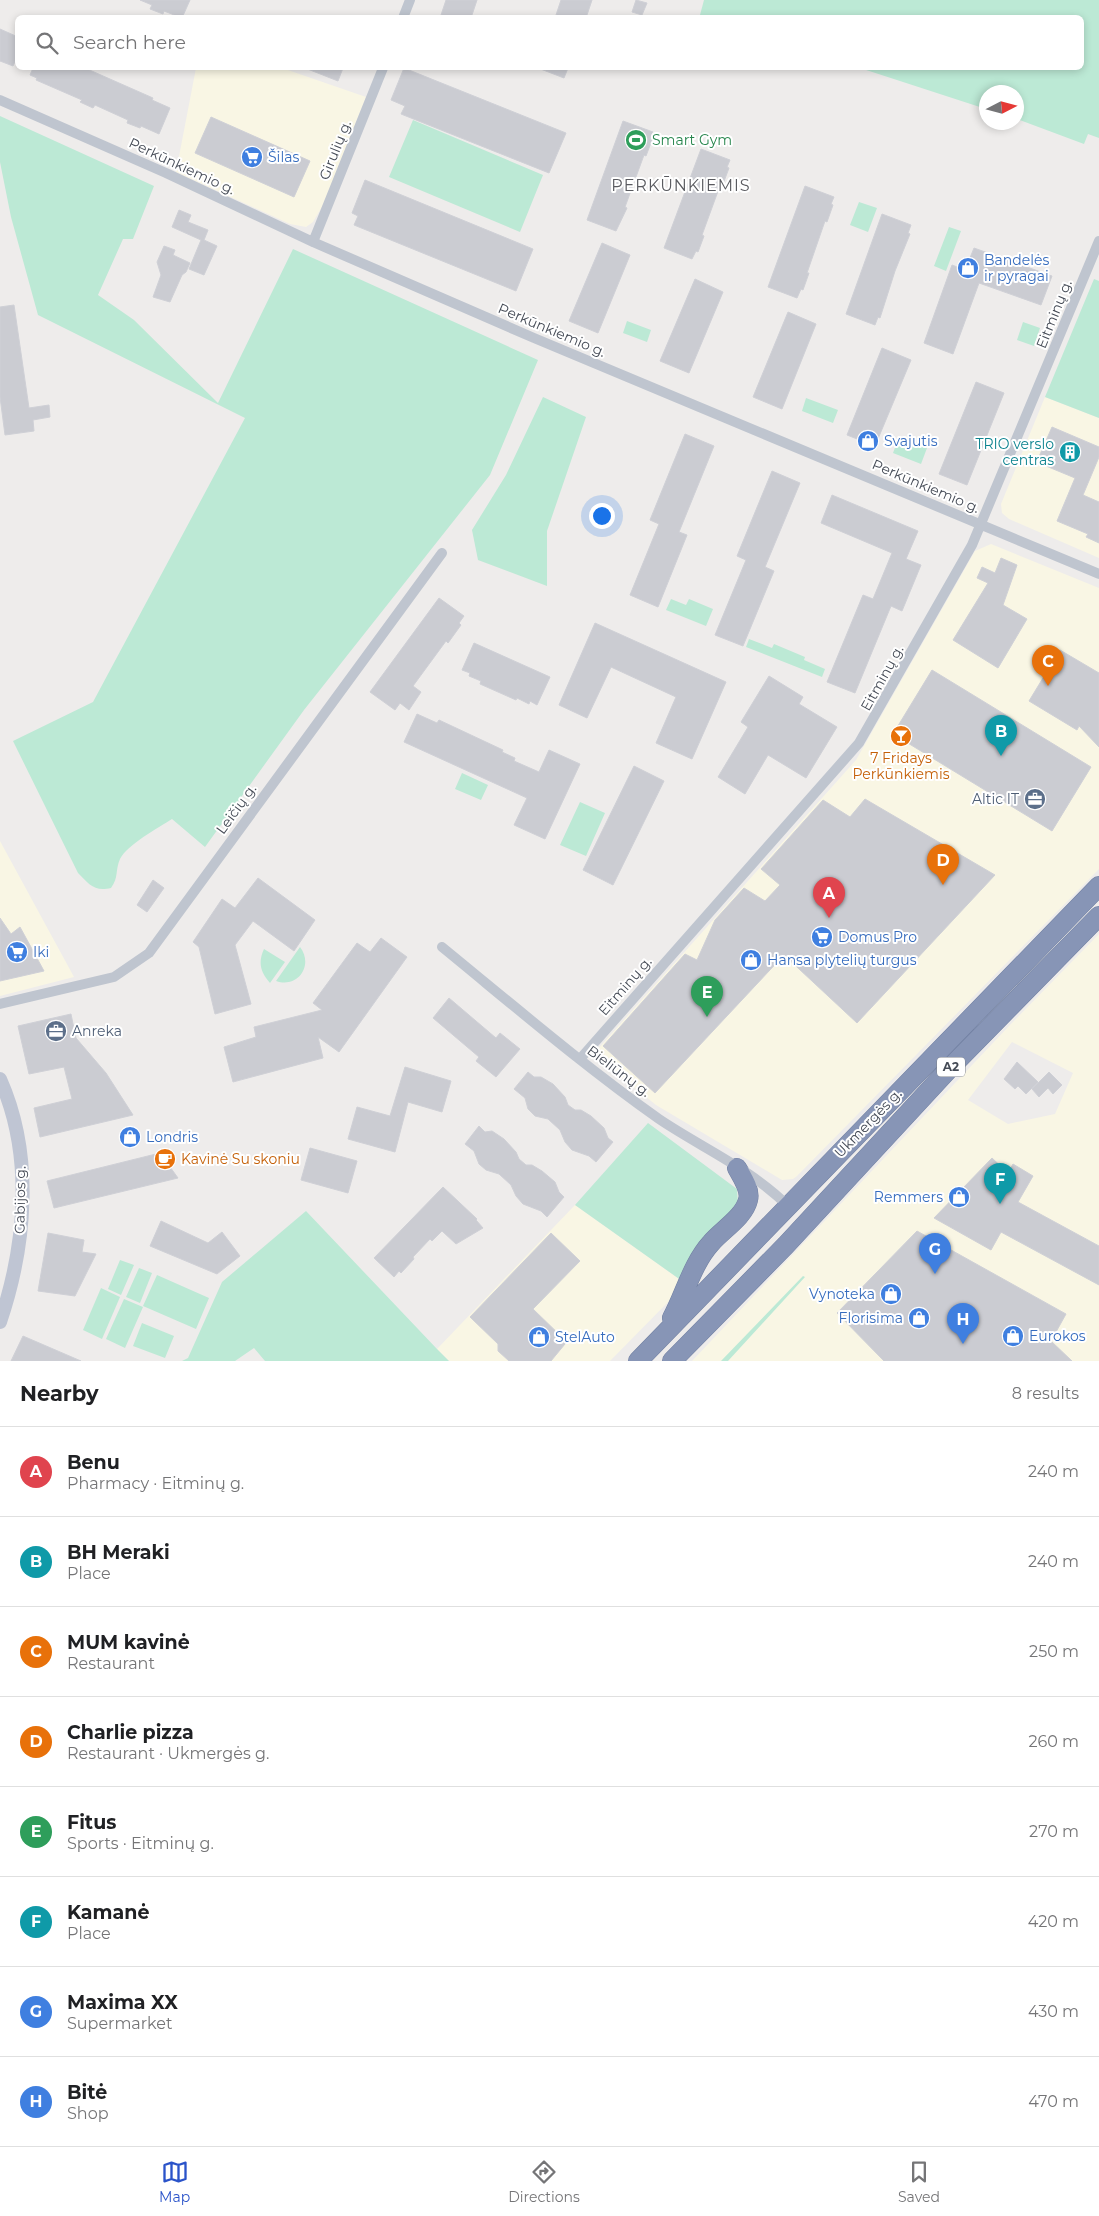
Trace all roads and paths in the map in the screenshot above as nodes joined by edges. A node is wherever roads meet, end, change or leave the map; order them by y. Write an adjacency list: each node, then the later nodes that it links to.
1 (410, 0): 2 (street)
2 (404, 15)
3 (382, 70): 6 (street, Girulių g.)
4 (0, 100): 6 (street, Perkūnkiemio g.)
5 (1099, 241): 7 (street, Eitminų g.)
6 (313, 242): 7 (street, Perkūnkiemio g.)
7 (981, 525): 9 (street, Perkūnkiemio g.); 14 (street, Eitminų g.)
8 (442, 553): 13 (street, Leičių g.)
9 (1099, 574)
10 (1099, 886): 17 (highway, Ukmergės g. / A2)
11 (1099, 916): 18 (highway, Ukmergės g. / A2)
12 (442, 947): 14 (street, Bieliūnų g.)
13 (0, 1004)
14 (580, 1059): 16 (street, Bieliūnų g.)
15 (0, 1079): 19 (street, Gabijos g.)
16 (737, 1168): 17 (street, Bieliūnų g.); 20 (highway)
17 (788, 1206): 18 (highway); 20 (highway, Ukmergės g. / A2)
18 (812, 1216): 22 (highway, Ukmergės g. / A2)
19 (0, 1322)
20 (662, 1337): 21 (highway, Ukmergės g. / A2)
21 (638, 1361)
22 (672, 1361)

